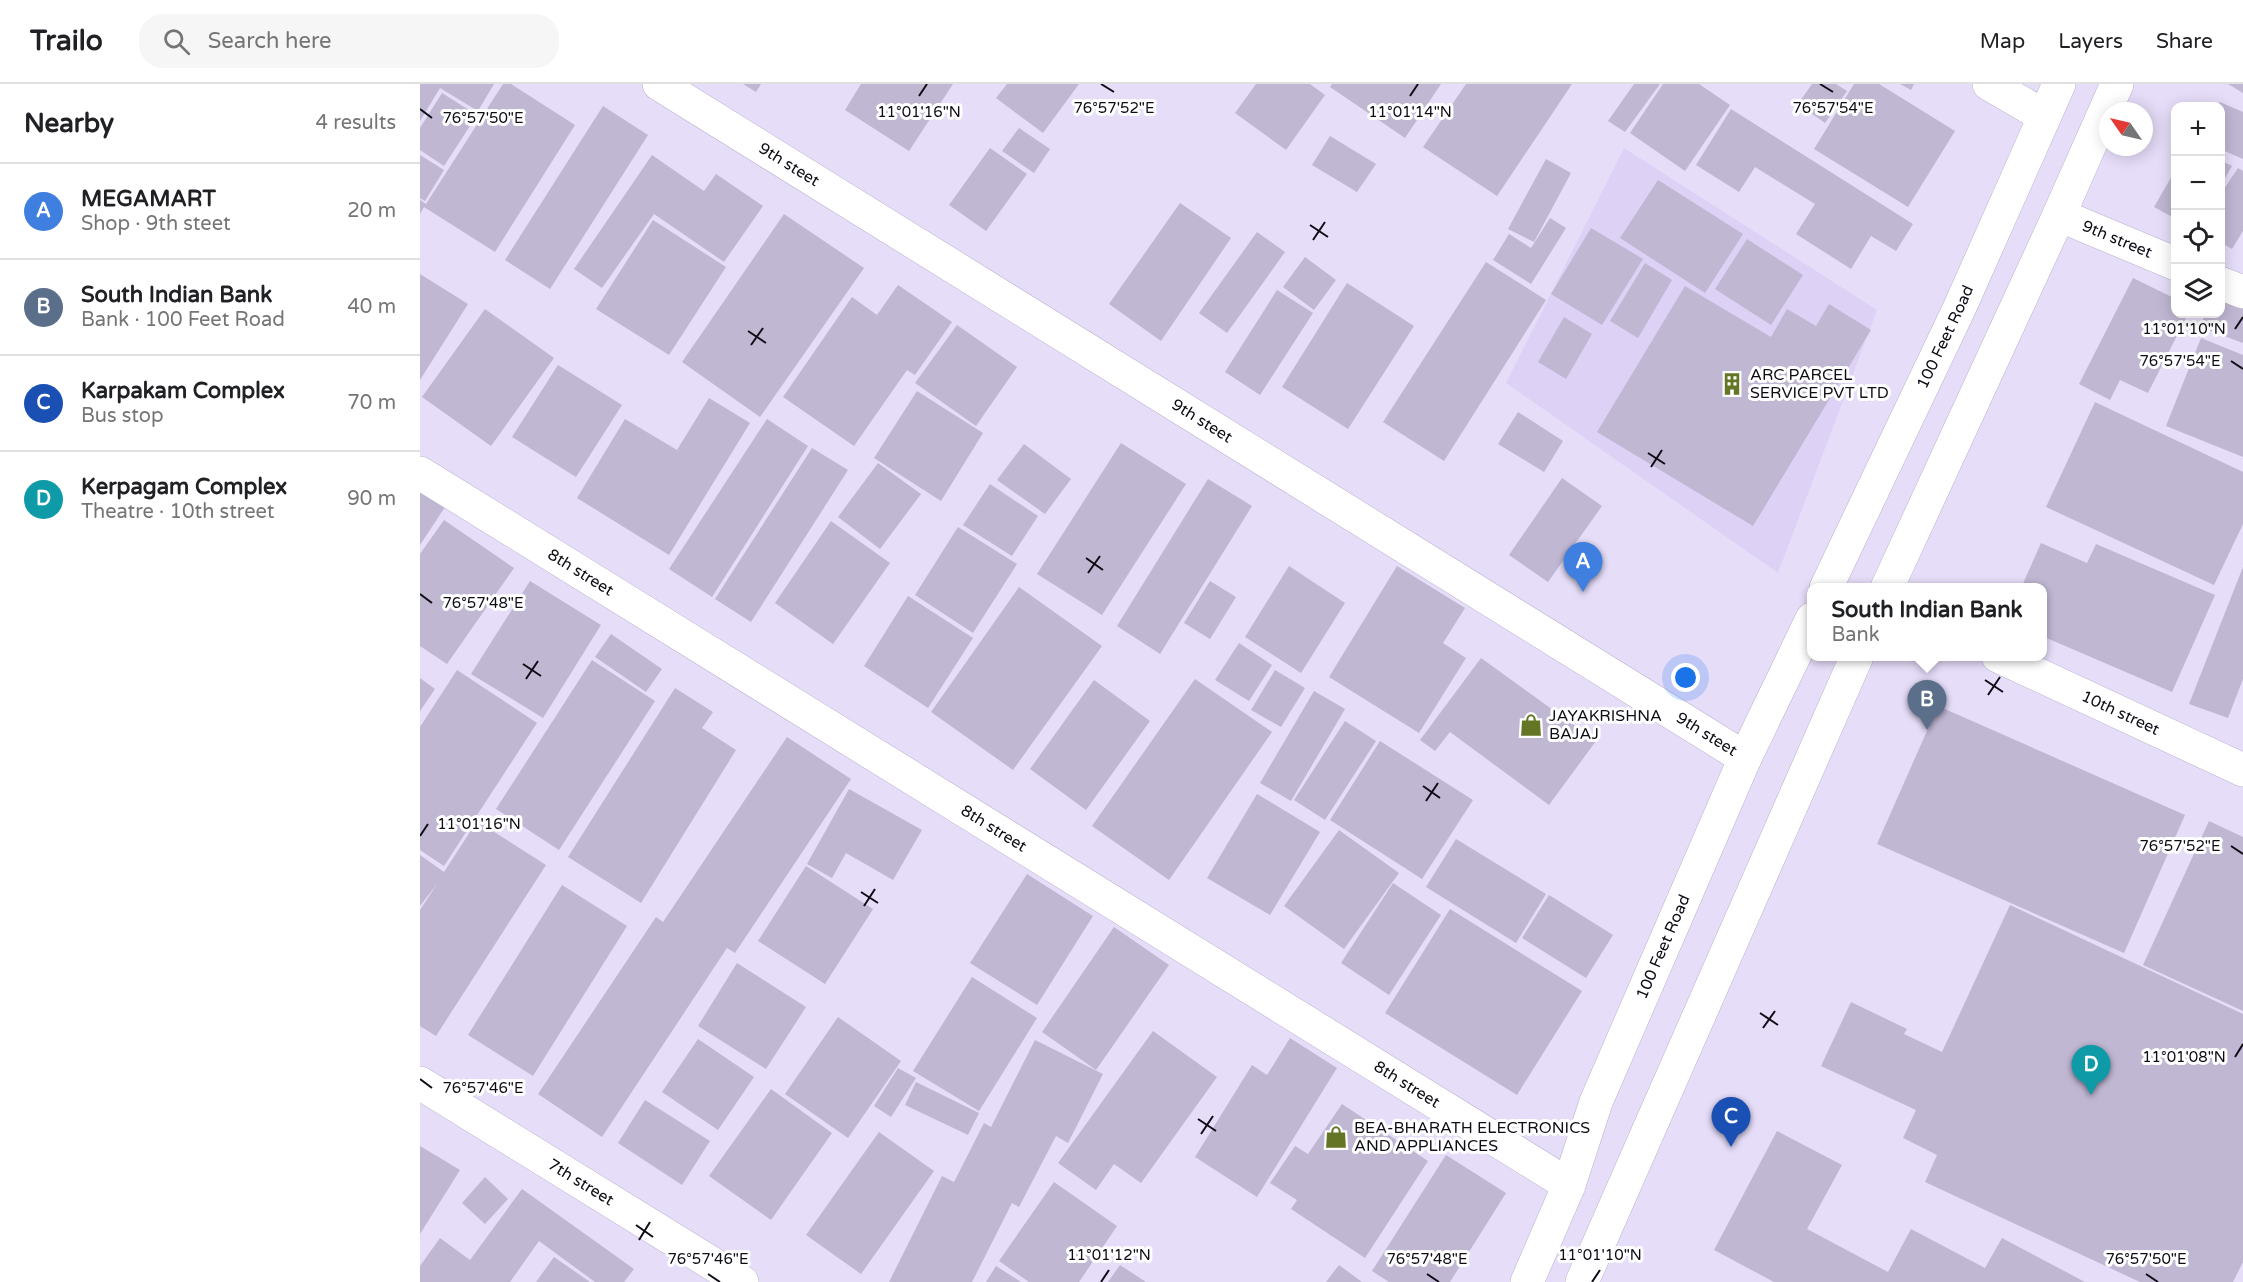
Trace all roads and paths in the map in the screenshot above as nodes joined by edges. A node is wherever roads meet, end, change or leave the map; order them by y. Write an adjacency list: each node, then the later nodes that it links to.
1 (659, 84): 16 (street, 9th steet)
2 (1989, 84): 5 (street)
3 (2059, 84): 5 (street, 100 Feet Road)
4 (2117, 84): 6 (street)
5 (2044, 116): 11 (street, 100 Feet Road)
6 (2059, 215): 7 (street, 9th street); 12 (street)
7 (2171, 262)
8 (2225, 285): 9 (street)
9 (2243, 292)
10 (420, 472): 19 (street, 8th street)
11 (1828, 583)
12 (1889, 583)
13 (1807, 629): 16 (street, 100 Feet Road)
14 (1855, 661): 22 (street)
15 (2007, 661): 17 (street, 10th street)
16 (1745, 758): 19 (street, 100 Feet Road)
17 (2243, 770)
18 (420, 1083): 20 (street, 7th street)
19 (1569, 1185): 21 (street, 100 Feet Road)
20 (742, 1282)
21 (1527, 1282)
22 (1582, 1282)

